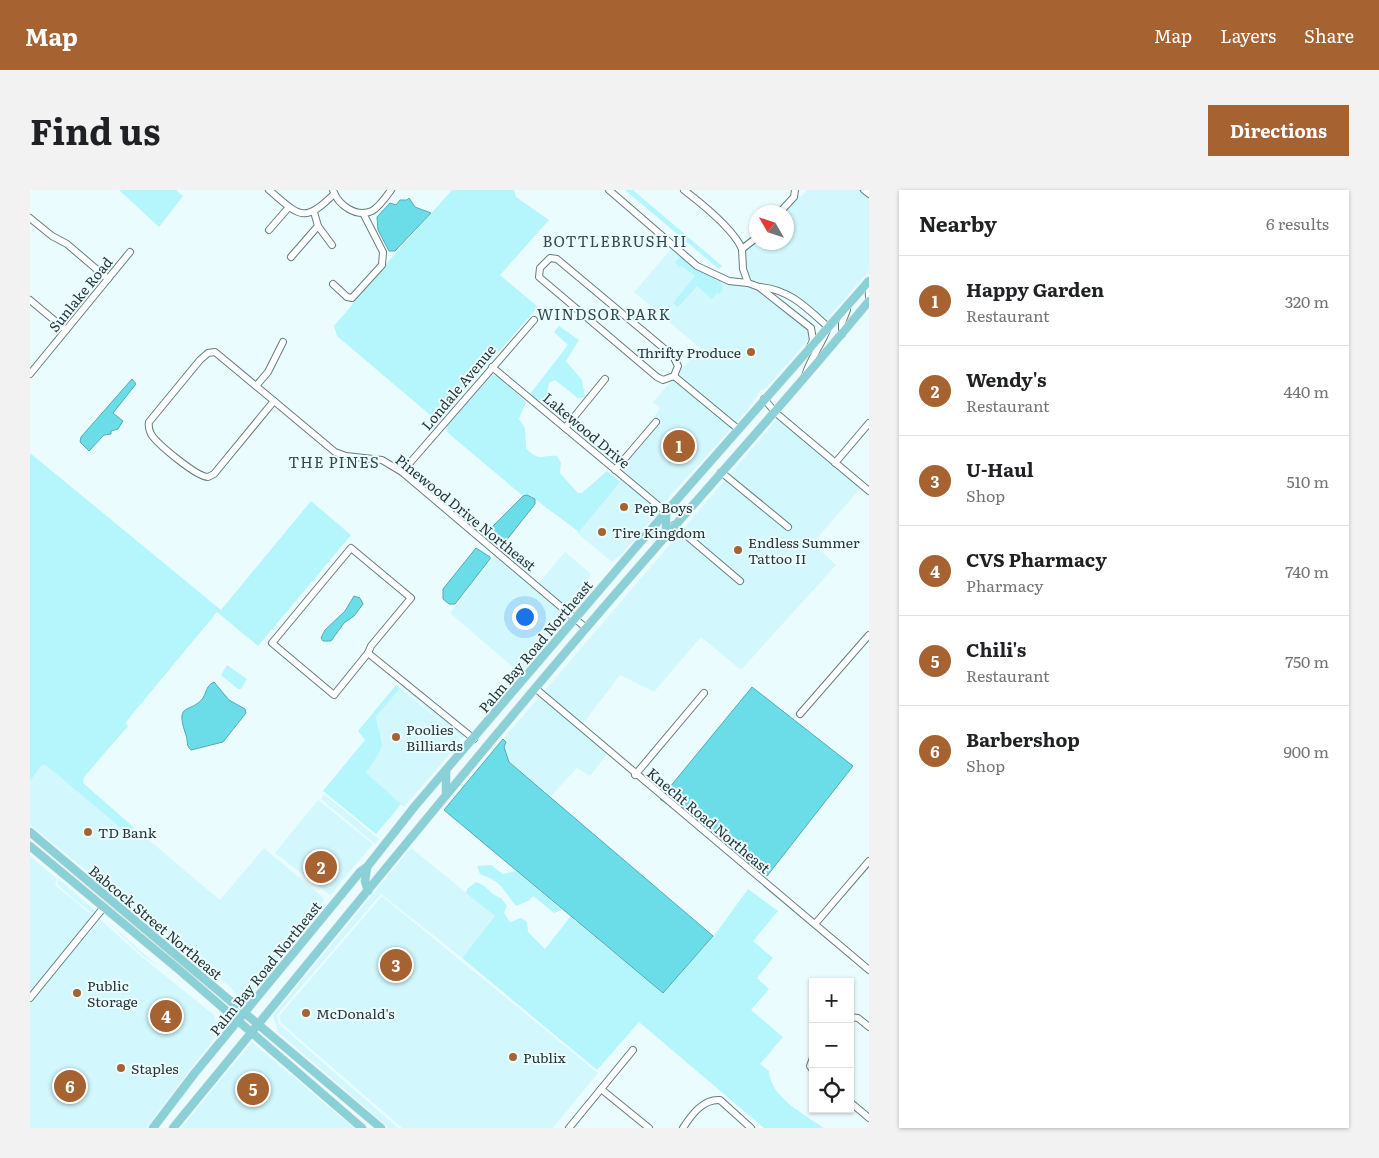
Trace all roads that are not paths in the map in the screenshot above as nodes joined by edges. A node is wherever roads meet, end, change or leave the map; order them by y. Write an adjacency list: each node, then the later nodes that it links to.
1 (269, 190): 10 (street)
2 (391, 190): 12 (street)
3 (609, 190): 23 (street)
4 (684, 190): 18 (street)
5 (795, 190): 9 (street)
6 (864, 190): 8 (street)
7 (334, 192): 11 (street); 12 (street)
8 (869, 194)
9 (787, 205)
10 (289, 207): 11 (street); 15 (street)
11 (314, 212): 14 (street)
12 (363, 213): 24 (street)
13 (30, 218): 21 (street)
14 (318, 226): 17 (street); 20 (street)
15 (269, 230)
16 (749, 243): 18 (street)
17 (332, 245)
18 (742, 248): 23 (street)
19 (130, 252): 21 (street, Sunlake Road)
20 (291, 257)
21 (108, 279): 31 (street, Sunlake Road)
22 (869, 281): 26 (street); 28 (main road, Palm Bay Road Northeast)
23 (748, 283): 25 (street)
24 (333, 284)
25 (759, 287): 30 (street); 34 (street)
26 (869, 299): 32 (main road, Palm Bay Road Northeast)
27 (30, 300): 31 (street)
28 (852, 300): 30 (main road, Palm Bay Road Northeast); 32 (street)
29 (534, 320): 35 (street, Londale Avenue)
30 (828, 327): 34 (main road, Palm Bay Road Northeast); 39 (street)
31 (66, 330): 36 (street, Sunlake Road)
32 (842, 334): 39 (main road, Palm Bay Road Northeast)
33 (283, 342): 40 (street)
34 (810, 347): 41 (main road, Palm Bay Road Northeast)
35 (492, 367): 46 (street, Lakewood Drive); 50 (street, Londale Avenue)
36 (30, 374)
37 (674, 376): 37 (street); 47 (street)
38 (605, 379): 46 (street)
39 (804, 379): 43 (main road, Palm Bay Road Northeast)
40 (256, 386): 42 (street, Pinewood Drive Northeast); 42 (street, Pinewood Drive Northeast)
41 (764, 400): 43 (street); 47 (main road, Palm Bay Road Northeast)
42 (274, 401): 50 (street, Pinewood Drive Northeast)
43 (775, 412): 48 (street); 51 (main road, Palm Bay Road Northeast)
44 (656, 422): 49 (street)
45 (869, 423): 48 (street)
46 (565, 428): 49 (street, Lakewood Drive)
47 (738, 429): 53 (main road, Palm Bay Road Northeast)
48 (835, 463): 52 (street)
49 (615, 470): 53 (street, Lakewood Drive)
50 (402, 472): 58 (street, Pinewood Drive Northeast)
51 (721, 472): 54 (main road, Palm Bay Road Northeast); 55 (street)
52 (869, 491)
53 (668, 509): 54 (main road); 56 (main road); 58 (main road, Palm Bay Road Northeast)
54 (674, 525): 56 (main road, Palm Bay Road Northeast); 57 (street)
55 (788, 527)
56 (666, 535): 59 (main road, Palm Bay Road Northeast)
57 (740, 581)
58 (574, 619): 59 (street, Pinewood Drive Northeast); 62 (main road, Palm Bay Road Northeast)
59 (586, 628): 63 (main road, Palm Bay Road Northeast)
60 (869, 635): 66 (street)
61 (368, 653): 61 (street); 67 (street)
62 (517, 688): 65 (main road); 67 (main road, Palm Bay Road Northeast)
63 (535, 688): 65 (main road, Palm Bay Road Northeast); 69 (street, Knecht Road Northeast)
64 (704, 693): 69 (street)
65 (518, 708): 70 (main road, Palm Bay Road Northeast)
66 (800, 714)
67 (474, 739): 68 (main road, Palm Bay Road Northeast)
68 (446, 771): 70 (main road); 76 (main road, Palm Bay Road Northeast)
69 (635, 775): 79 (street, Knecht Road Northeast)
70 (446, 796): 77 (main road, Palm Bay Road Northeast)
71 (30, 832): 72 (main road, Babcock Street Northeast)
72 (34, 838): 74 (main road, Babcock Street Northeast)
73 (30, 846): 74 (main road); 78 (main road, Babcock Street Northeast)
74 (51, 850): 82 (main road, Babcock Street Northeast)
75 (869, 861): 79 (street)
76 (367, 867): 77 (main road); 82 (main road, Palm Bay Road Northeast)
77 (368, 891): 85 (main road, Palm Bay Road Northeast)
78 (104, 907): 81 (street); 84 (main road, Babcock Street Northeast)
79 (815, 924): 80 (street, Knecht Road Northeast)
80 (869, 970)
81 (30, 998)
82 (244, 1013): 84 (main road, Palm Bay Road Northeast); 85 (main road, Babcock Street Northeast)
83 (854, 1018): 86 (street)
84 (238, 1020): 87 (main road, Babcock Street Northeast); 92 (main road, Palm Bay Road Northeast)
85 (258, 1025): 87 (main road, Palm Bay Road Northeast); 96 (main road, Babcock Street Northeast)
86 (869, 1027)
87 (252, 1032): 93 (main road, Palm Bay Road Northeast); 94 (main road, Babcock Street Northeast)
88 (633, 1050): 89 (street)
89 (601, 1089): 97 (street); 98 (street)
90 (854, 1105): 91 (street)
91 (869, 1118)
92 (153, 1128)
93 (173, 1128)
94 (362, 1128): 95 (main road)
95 (371, 1128)
96 (381, 1128)
97 (569, 1128)
98 (649, 1128)
99 (683, 1128): 100 (street)
100 (751, 1128)

